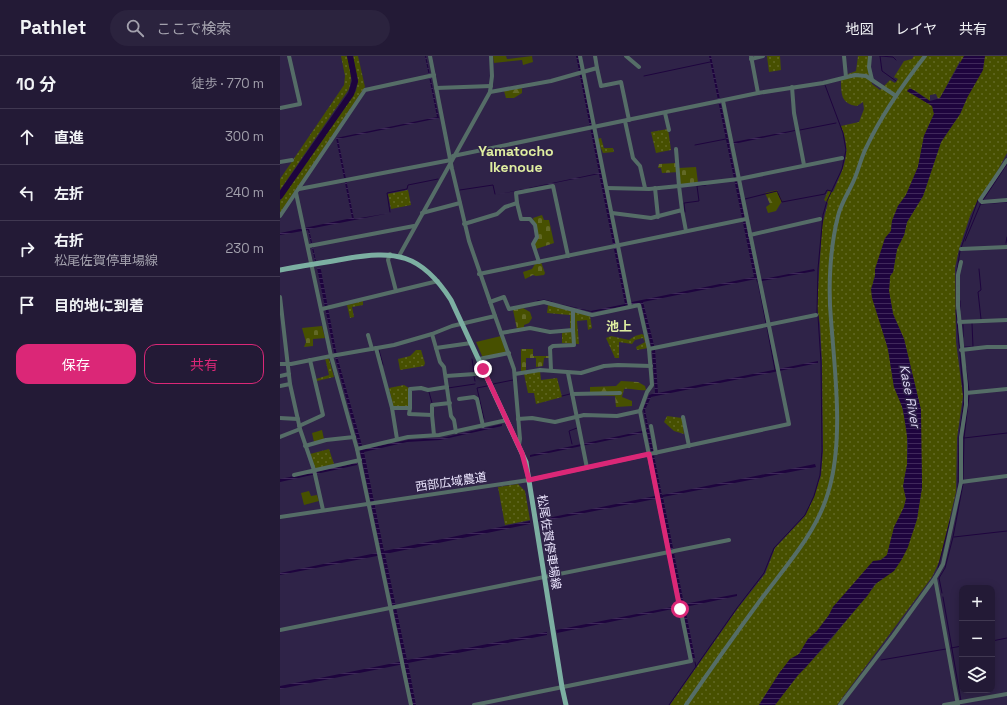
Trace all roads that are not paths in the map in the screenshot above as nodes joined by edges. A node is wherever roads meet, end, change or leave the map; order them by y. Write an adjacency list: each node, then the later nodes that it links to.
1 (289, 56): 25 (street)
2 (430, 56): 15 (street)
3 (491, 56): 18 (street)
4 (580, 56): 14 (street)
5 (595, 56): 13 (street)
6 (626, 56): 12 (street)
7 (763, 56): 11 (street)
8 (844, 56): 16 (street)
9 (870, 56): 17 (street)
10 (926, 56): 23 (street)
11 (751, 57): 22 (street)
12 (639, 67)
13 (597, 68): 14 (street); 27 (street)
14 (581, 72): 21 (street); 28 (street)
15 (431, 76): 20 (street); 42 (street)
16 (846, 77): 17 (street); 19 (street)
17 (872, 81): 23 (street)
18 (491, 85): 20 (street); 21 (street)
19 (792, 86): 22 (street); 36 (street)
20 (436, 88): 31 (street)
21 (490, 92): 31 (street)
22 (758, 93): 24 (street)
23 (896, 96): 161 (street)
24 (720, 101): 26 (street); 37 (street)
25 (280, 108)
26 (665, 112): 27 (street); 29 (street)
27 (627, 120): 28 (street); 40 (street)
28 (594, 127): 31 (street); 39 (street)
29 (669, 130)
30 (676, 149): 38 (street)
31 (452, 158): 42 (street); 44 (street); 47 (street)
32 (842, 158): 36 (street)
33 (292, 160): 35 (street)
34 (1007, 160): 43 (street)
35 (280, 162)
36 (804, 165): 37 (street)
37 (736, 178): 38 (street); 51 (street)
38 (679, 186): 41 (street); 46 (street)
39 (607, 188): 40 (street); 48 (street)
40 (645, 188): 41 (street)
41 (655, 188): 50 (street)
42 (298, 191): 49 (street); 57 (street)
43 (1007, 200)
44 (460, 203): 47 (street); 53 (street)
45 (517, 203): 53 (street); 63 (street); 64 (street)
46 (682, 210): 50 (street); 55 (street)
47 (422, 213): 54 (street)
48 (612, 214): 50 (street); 58 (street)
49 (280, 216)
50 (658, 217)
51 (746, 219): 55 (street); 56 (street)
52 (820, 219): 56 (street)
53 (464, 224): 68 (street)
54 (414, 226): 57 (street); 62 (street)
55 (686, 231): 58 (street)
56 (750, 235): 81 (street)
57 (311, 246): 66 (street)
58 (618, 246): 63 (street); 73 (street)
59 (1007, 247): 60 (street)
60 (961, 250)
61 (390, 254): 62 (main road, 松尾佐賀停車場線); 66 (main road, 松尾佐賀停車場線); 70 (street)
62 (399, 256): 69 (main road, 松尾佐賀停車場線)
63 (568, 256): 64 (street)
64 (539, 262): 68 (street)
65 (961, 262): 79 (street)
66 (312, 264): 67 (main road, 松尾佐賀停車場線); 74 (street)
67 (280, 270)
68 (479, 274): 72 (street)
69 (438, 281): 70 (street); 80 (main road, 松尾佐賀停車場線)
70 (396, 291): 74 (street)
71 (280, 297): 83 (street)
72 (490, 302): 75 (street); 77 (street)
73 (629, 304): 75 (street); 90 (street)
74 (324, 308): 94 (street)
75 (573, 310): 82 (street)
76 (816, 315): 81 (street)
77 (495, 316): 80 (street); 84 (street)
78 (1007, 320): 79 (street)
79 (959, 322): 92 (street)
80 (463, 324): 85 (street); 87 (main road, 松尾佐賀停車場線)
81 (768, 324): 90 (street); 136 (street, 西部広域農道)
82 (573, 330): 84 (street); 101 (street)
83 (282, 332): 98 (street)
84 (501, 333): 93 (street)
85 (432, 334): 89 (street); 91 (street)
86 (368, 335): 91 (street)
87 (471, 343): 89 (street); 96 (main road, 松尾佐賀停車場線)
88 (1007, 347): 92 (street)
89 (436, 348): 106 (street)
90 (650, 348): 99 (street)
91 (374, 349): 94 (street); 116 (street)
92 (961, 350): 112 (street)
93 (509, 353): 96 (street); 104 (street)
94 (334, 355): 95 (street); 132 (street)
95 (310, 360): 98 (street); 128 (street)
96 (479, 360): 100 (main road, 松尾佐賀停車場線)
97 (280, 364): 98 (street)
98 (287, 364): 103 (street)
99 (651, 366): 102 (street); 118 (street)
100 (483, 369): 106 (street); 124 (main road, 松尾佐賀停車場線)
101 (551, 370): 102 (street); 104 (street)
102 (568, 373): 113 (street)
103 (289, 374): 105 (street); 107 (street)
104 (515, 374): 125 (street)
105 (280, 376)
106 (446, 376): 109 (street)
107 (290, 384): 108 (street); 123 (street)
108 (280, 386)
109 (447, 388): 115 (street); 117 (street)
110 (1007, 388): 112 (street)
111 (620, 393): 113 (street)
112 (966, 393): 145 (street)
113 (572, 394): 120 (street)
114 (460, 399): 126 (street)
115 (450, 403): 119 (street); 129 (street)
116 (392, 408): 117 (street); 133 (street)
117 (410, 408): 119 (street)
118 (640, 411): 120 (street); 138 (street)
119 (432, 415): 130 (street)
120 (577, 416): 125 (street); 140 (street)
121 (683, 417): 136 (street)
122 (280, 418): 123 (street)
123 (298, 419): 128 (street)
124 (507, 420): 126 (street); 134 (main road, 松尾佐賀停車場線)
125 (518, 420): 134 (street)
126 (483, 426): 129 (street)
127 (651, 426): 138 (street)
128 (300, 427): 131 (street); 135 (street)
129 (456, 432): 130 (street)
130 (434, 436): 133 (street)
131 (280, 437)
132 (354, 437): 135 (street); 137 (street)
133 (397, 439): 137 (street)
134 (518, 445): 144 (main road, 松尾佐賀停車場線)
135 (305, 446): 141 (street)
136 (689, 446): 138 (street, 西部広域農道)
137 (360, 448): 139 (street)
138 (653, 454): 140 (street, 西部広域農道); 150 (street)
139 (360, 460): 141 (street); 146 (street)
140 (587, 468): 144 (street, 西部広域農道)
141 (314, 472): 142 (street); 147 (street)
142 (294, 475)
143 (1007, 476): 145 (street)
144 (529, 480): 146 (street, 西部広域農道); 151 (main road, 松尾佐賀停車場線)
145 (961, 482): 152 (street)
146 (369, 504): 147 (street); 153 (street)
147 (323, 510): 148 (street)
148 (280, 516)
149 (729, 540): 150 (street)
150 (671, 551): 151 (street); 155 (street)
151 (544, 577): 153 (street); 155 (main road, 松尾佐賀停車場線)
152 (935, 578): 157 (street); 162 (street)
153 (391, 608): 154 (street); 158 (street)
154 (280, 630)
155 (562, 687): 159 (street); 160 (main road, 松尾佐賀停車場線)
156 (1007, 694): 157 (street)
157 (957, 704): 163 (street)
158 (411, 705)
159 (474, 705)
160 (566, 705)
161 (686, 705)
162 (840, 705)
163 (944, 705)

